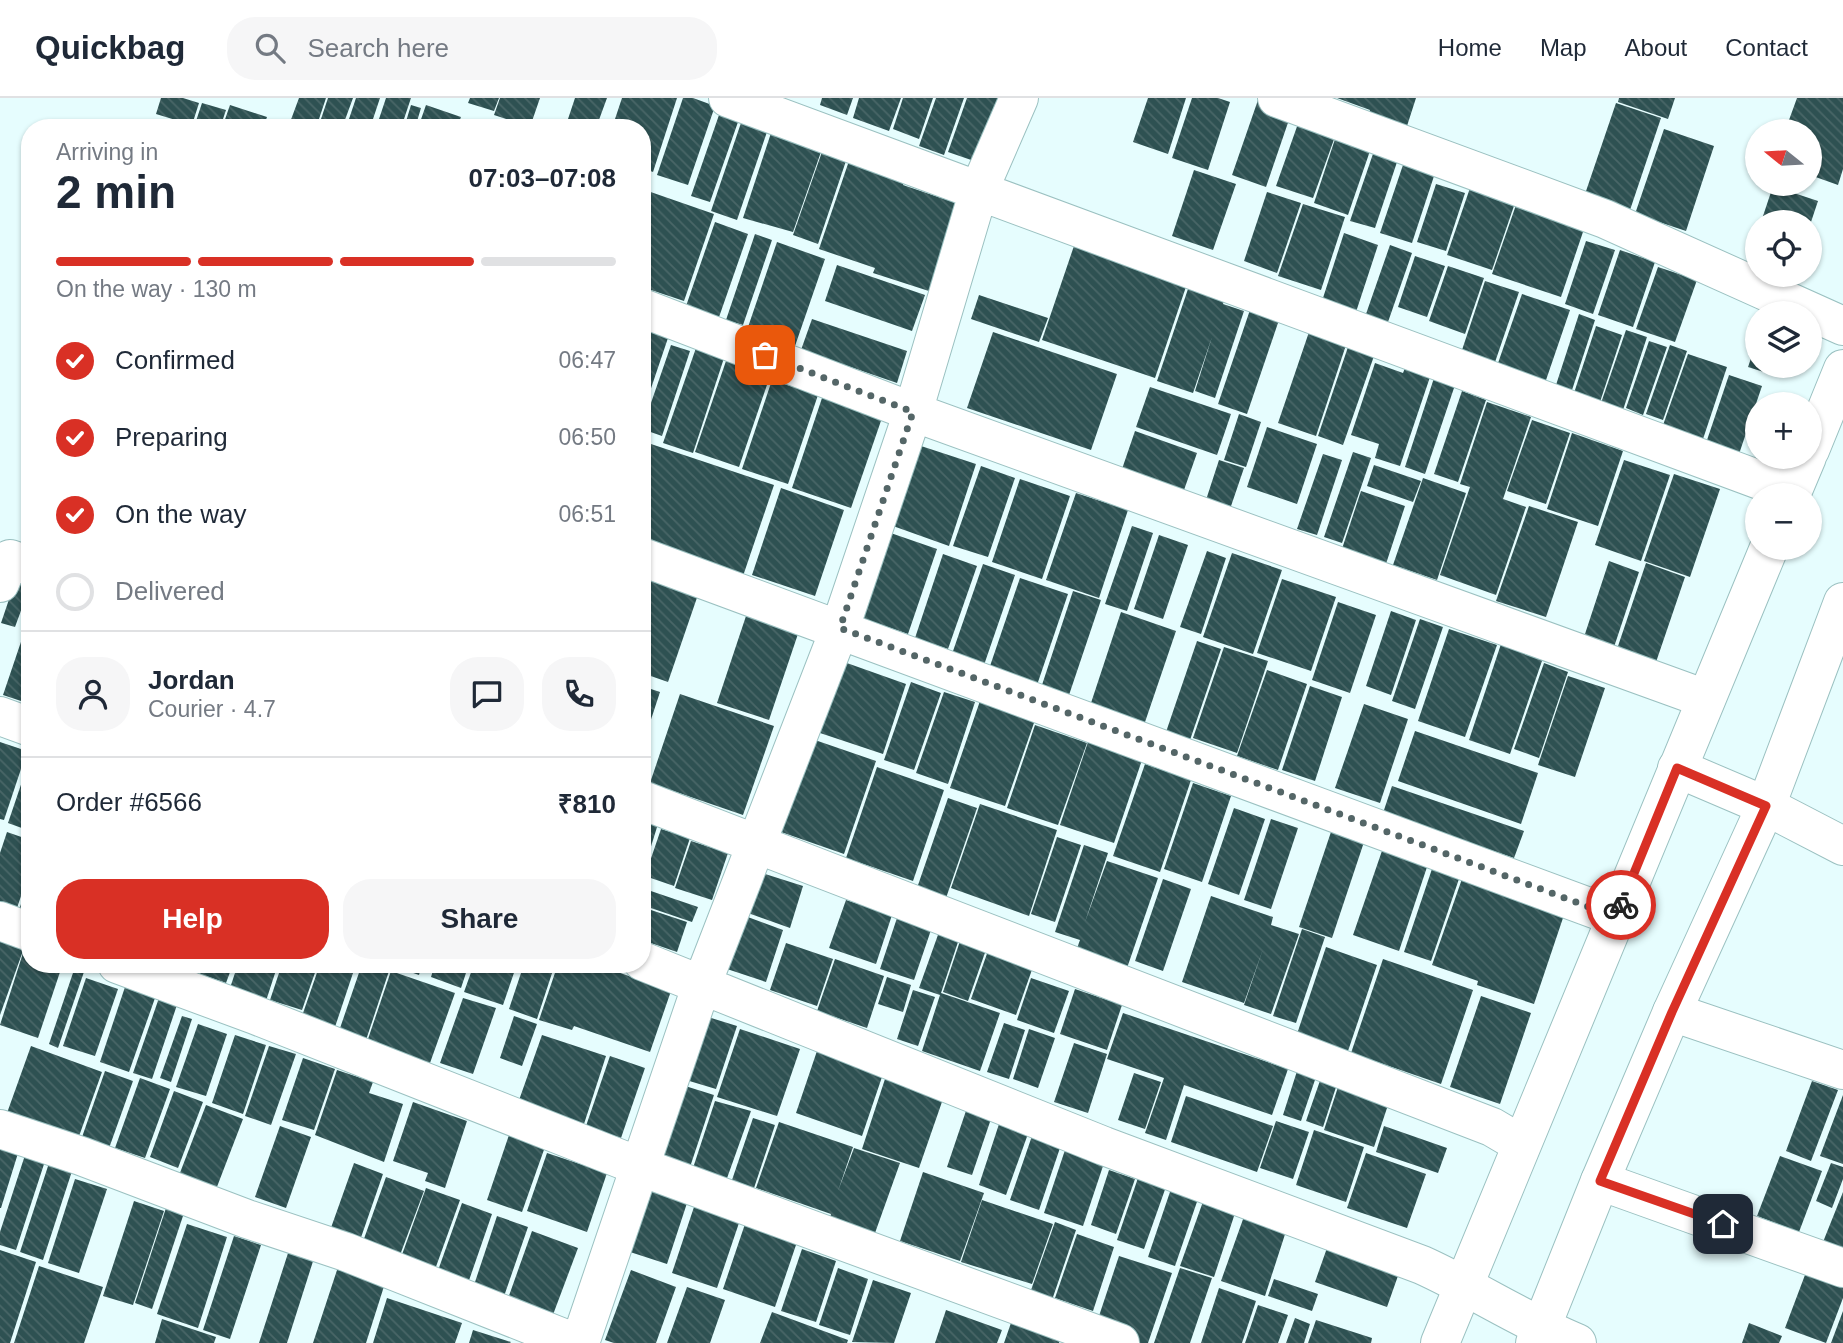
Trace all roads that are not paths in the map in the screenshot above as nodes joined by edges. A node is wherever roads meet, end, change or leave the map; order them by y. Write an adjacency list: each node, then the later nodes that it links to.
1 (728, 98): 4 (street)
2 (1019, 98): 4 (street)
3 (1277, 98): 6 (street)
4 (979, 190): 8 (street); 10 (street)
5 (651, 311): 8 (street)
6 (1843, 326)
7 (1843, 369): 9 (street)
8 (913, 412): 16 (street); 18 (street)
9 (1822, 421)
10 (1762, 483)
11 (651, 560): 16 (street)
12 (1764, 560): 18 (street)
13 (21, 563): 14 (street)
14 (0, 583)
15 (1843, 603): 17 (street)
16 (840, 628): 24 (street); 26 (street)
17 (1833, 657): 23 (street)
18 (1706, 699): 21 (street)
19 (0, 716): 20 (street)
20 (21, 724)
21 (1677, 768): 23 (street); 26 (street)
22 (651, 804): 24 (street)
23 (1766, 806): 25 (street); 32 (street)
24 (756, 845): 31 (street); 35 (street)
25 (1843, 846)
26 (1616, 917): 35 (street)
27 (0, 921): 28 (street)
28 (21, 929)
29 (651, 964): 31 (street)
30 (141, 973): 36 (street)
31 (702, 984): 36 (street); 39 (street)
32 (1672, 1012): 33 (street); 37 (street)
33 (1843, 1070)
34 (0, 1129): 41 (street)
35 (1521, 1144): 39 (street)
36 (641, 1167): 41 (street); 42 (street)
37 (1600, 1181): 38 (street); 40 (street)
38 (1843, 1268)
39 (1463, 1284): 40 (street); 43 (street)
40 (1539, 1336): 44 (street)
41 (578, 1343)
42 (1120, 1343)
43 (1440, 1343)
44 (1577, 1343)

